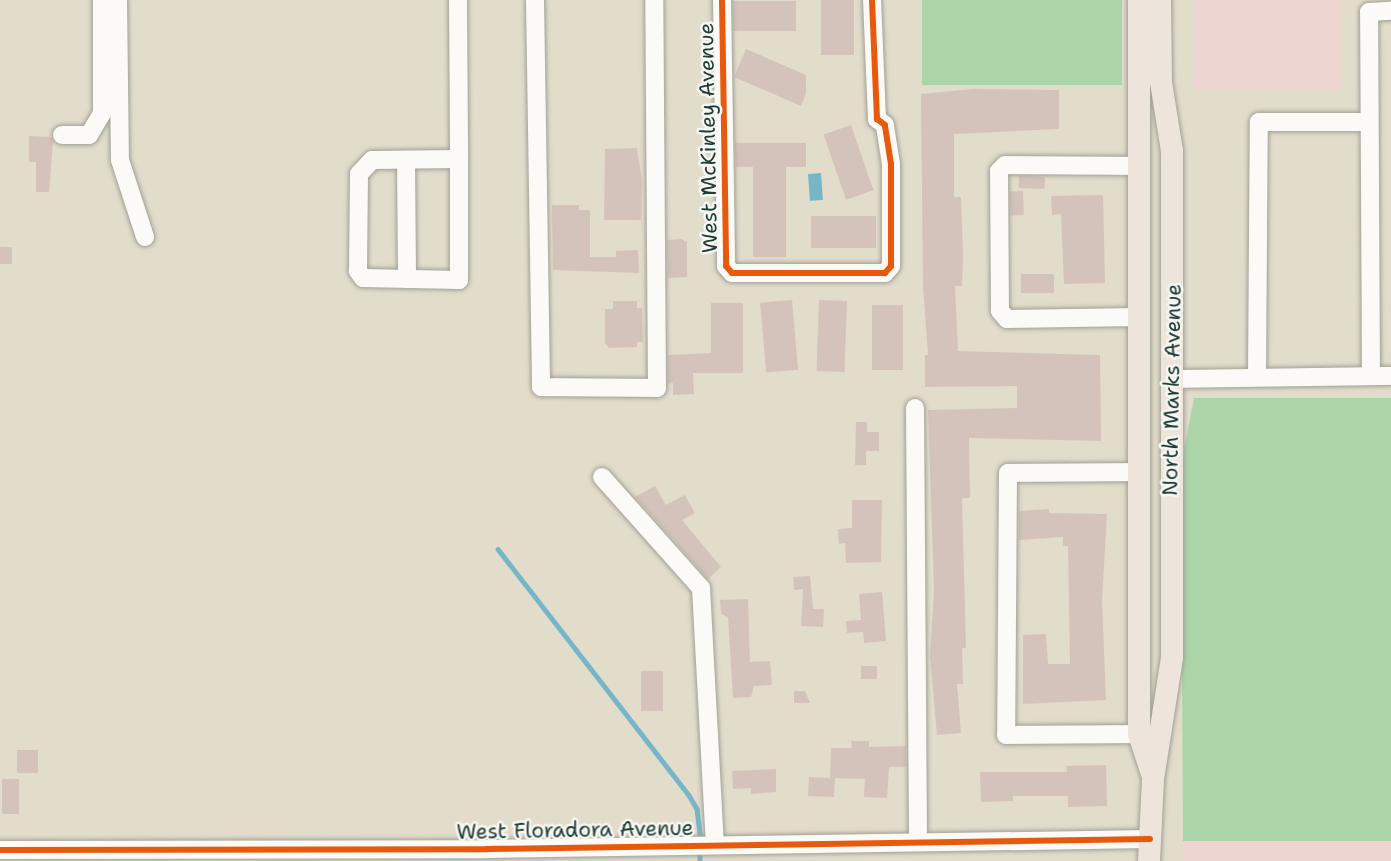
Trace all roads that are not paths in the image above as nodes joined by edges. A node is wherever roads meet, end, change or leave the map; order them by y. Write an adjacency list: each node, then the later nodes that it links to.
1 (102, 0): 12 (street)
2 (118, 0): 16 (street)
3 (458, 0): 13 (street)
4 (535, 0): 5 (street)
5 (654, 0)
6 (722, 0): 7 (street, West McKinley Avenue)
7 (872, 0)
8 (1139, 0): 15 (main road, North Marks Avenue)
9 (1160, 0): 22 (main road, North Marks Avenue)
10 (1391, 11): 11 (street)
11 (1367, 122): 19 (street); 21 (street)
12 (62, 135)
13 (459, 159): 14 (street); 17 (street)
14 (406, 160): 17 (street); 17 (street)
15 (1139, 166): 18 (main road, North Marks Avenue); 18 (street, North Marks Avenue)
16 (145, 237)
17 (407, 279)
18 (1139, 317): 24 (main road, North Marks Avenue)
19 (1371, 376): 20 (street); 21 (street)
20 (1391, 376)
21 (1257, 377): 22 (street)
22 (1174, 379): 27 (main road, North Marks Avenue)
23 (915, 408): 29 (street)
24 (1139, 472): 26 (main road, North Marks Avenue); 26 (street)
25 (602, 477): 30 (street, West Floradora Avenue)
26 (1139, 734): 27 (main road, North Marks Avenue)
27 (1153, 779): 28 (main road, North Marks Avenue)
28 (1150, 838): 29 (street, West Floradora Avenue); 33 (main road, North Marks Avenue)
29 (918, 842): 30 (street, West Floradora Avenue)
30 (715, 843): 32 (street, West Floradora Avenue)
31 (0, 850): 32 (street, West Floradora Avenue)
32 (542, 854)
33 (1149, 861)

